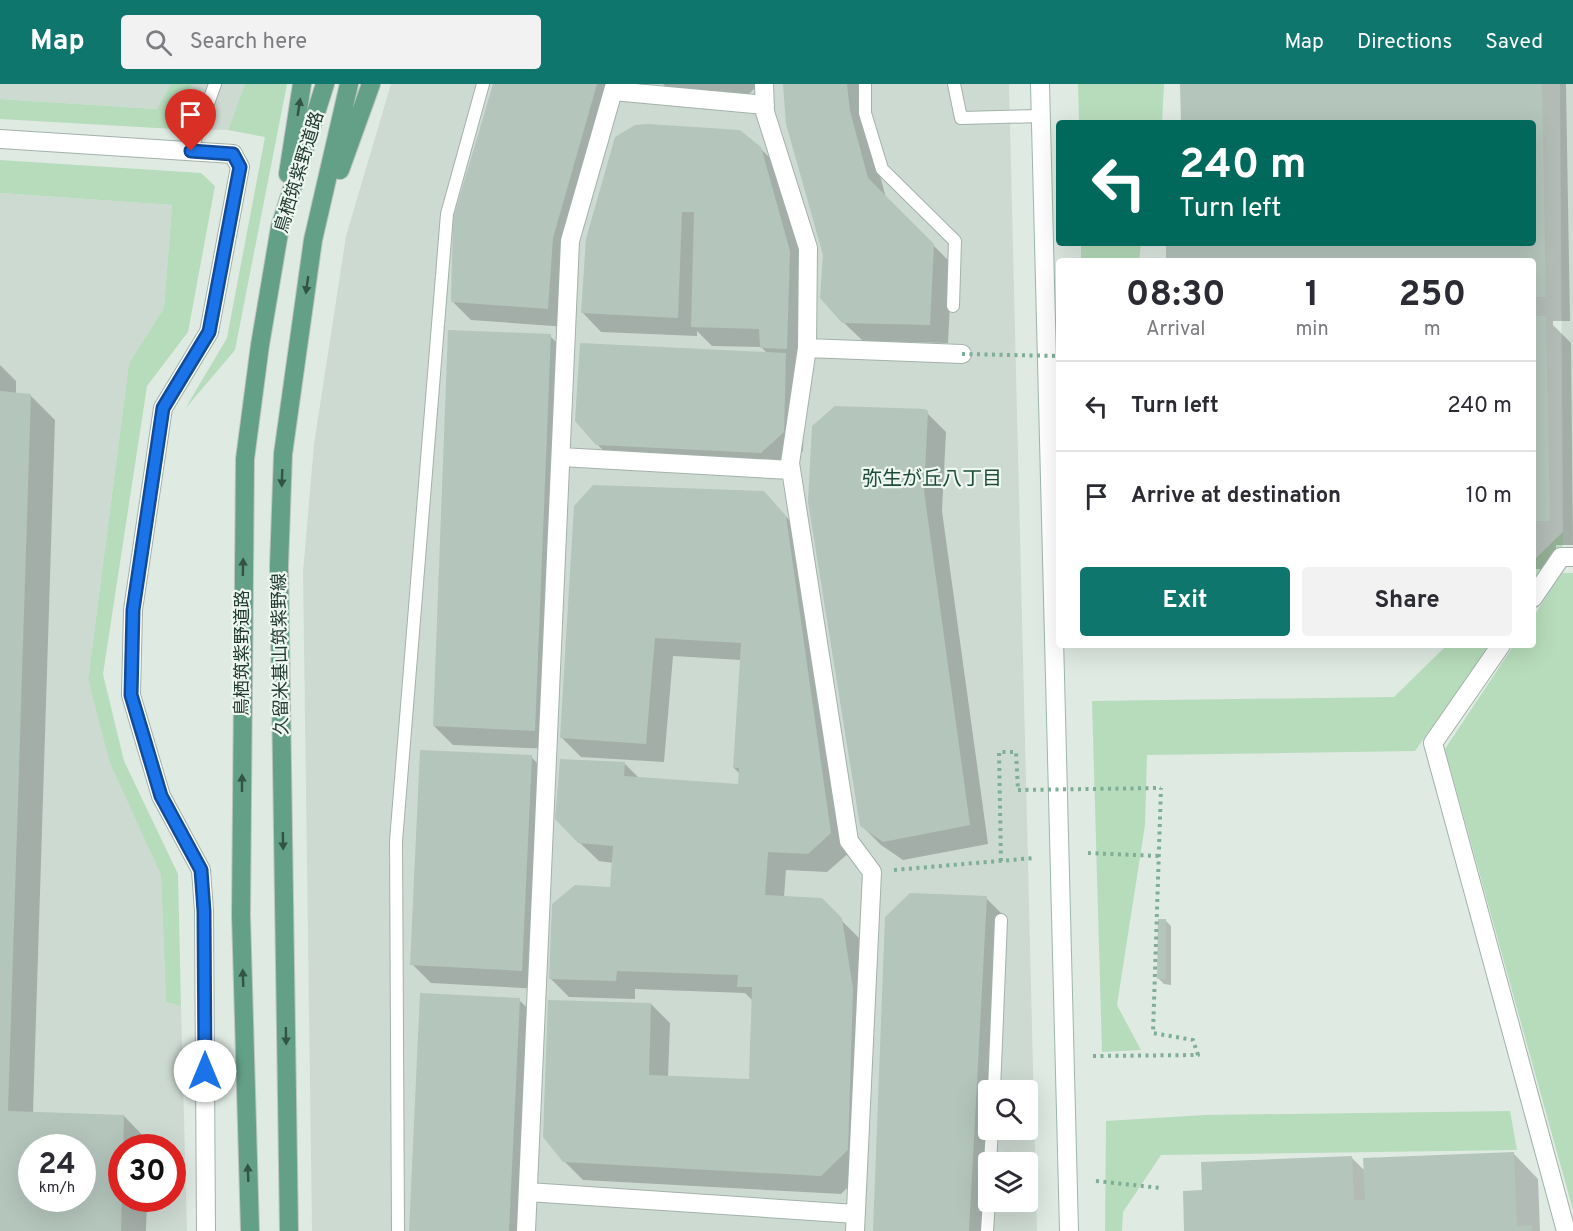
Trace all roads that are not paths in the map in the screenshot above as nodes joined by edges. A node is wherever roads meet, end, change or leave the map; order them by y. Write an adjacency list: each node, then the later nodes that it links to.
1 (215, 84): 15 (lane)
2 (302, 84): 16 (main road, one-way to 2)
3 (325, 84): 16 (main road, 鳥栖筑紫野道路)
4 (350, 84): 17 (main road, 久留米基山筑紫野線)
5 (371, 84): 17 (main road)
6 (483, 84): 34 (lane)
7 (764, 84): 12 (street)
8 (865, 84): 18 (lane)
9 (954, 84): 13 (lane)
10 (1040, 84): 13 (street)
11 (614, 88): 12 (street); 21 (street)
12 (765, 105): 19 (street)
13 (1041, 116): 37 (street)
14 (0, 139): 15 (street)
15 (191, 151): 31 (street)
16 (280, 227): 32 (main road, 鳥栖筑紫野道路, one-way to 16)
17 (313, 240): 33 (main road, 久留米基山筑紫野線, one-way to 33)
18 (953, 306)
19 (807, 348): 20 (street); 22 (street)
20 (962, 354)
21 (561, 456): 22 (street); 28 (street)
22 (791, 470): 30 (street)
23 (1573, 557): 24 (street)
24 (1536, 594)
25 (1499, 648): 38 (street)
26 (1001, 920): 27 (lane)
27 (994, 1080)
28 (528, 1192): 30 (street); 35 (street)
29 (988, 1212): 36 (lane)
30 (856, 1222)
31 (206, 1231)
32 (250, 1231)
33 (289, 1231)
34 (398, 1231)
35 (526, 1231)
36 (987, 1231)
37 (1069, 1231)
38 (1566, 1231)

